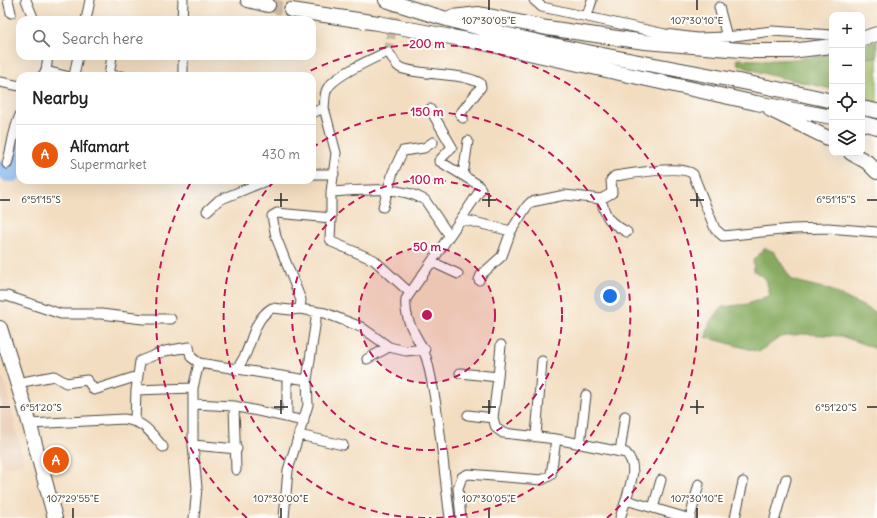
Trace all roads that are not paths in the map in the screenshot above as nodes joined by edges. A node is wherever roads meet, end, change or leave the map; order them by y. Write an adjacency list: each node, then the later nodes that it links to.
1 (8, 0): 13 (street)
2 (26, 0): 14 (street)
3 (90, 0): 15 (street)
4 (183, 0): 16 (street)
5 (248, 0): 10 (highway)
6 (386, 0): 9 (highway)
7 (534, 0): 17 (street)
8 (592, 0): 17 (street)
9 (401, 4): 18 (highway)
10 (268, 5)
11 (719, 8): 21 (street)
12 (291, 10): 35 (highway)
13 (11, 13)
14 (32, 16)
15 (87, 16)
16 (182, 16)
17 (587, 16): 21 (street)
18 (443, 18): 23 (highway); 34 (highway)
19 (877, 34): 22 (highway)
20 (829, 35): 21 (street)
21 (727, 37)
22 (865, 38)
23 (829, 46)
24 (47, 60): 28 (street)
25 (77, 60): 29 (street)
26 (111, 60): 30 (street)
27 (183, 60): 31 (street)
28 (44, 72)
29 (75, 72)
30 (110, 72)
31 (183, 72)
32 (0, 82): 33 (street)
33 (16, 85)
34 (829, 100)
35 (756, 102): 42 (highway); 46 (highway)
36 (324, 108): 39 (street); 41 (street); 53 (street)
37 (430, 109): 54 (street)
38 (865, 109): 40 (highway)
39 (316, 111)
40 (877, 112)
41 (462, 115)
42 (829, 116)
43 (16, 124): 50 (street)
44 (865, 124): 45 (highway)
45 (877, 126)
46 (829, 138)
47 (468, 141): 54 (street)
48 (432, 142): 56 (street)
49 (856, 156): 51 (highway)
50 (7, 164)
51 (877, 172)
52 (316, 174): 53 (street)
53 (334, 174): 57 (street)
54 (463, 176): 62 (street)
55 (258, 184): 60 (street)
56 (390, 189): 57 (street); 59 (street); 66 (street)
57 (331, 192): 61 (street)
58 (601, 199): 63 (street); 64 (street); 65 (street)
59 (384, 207)
60 (207, 211)
61 (331, 218): 70 (street); 72 (street)
62 (461, 220): 63 (street); 66 (street)
63 (511, 231): 69 (street)
64 (627, 232)
65 (877, 232)
66 (450, 235): 67 (street)
67 (432, 262): 68 (street); 70 (street)
68 (458, 274)
69 (479, 280)
70 (409, 292): 78 (street)
71 (0, 296): 74 (street)
72 (300, 309): 73 (street); 82 (street)
73 (315, 311): 77 (street); 87 (street)
74 (171, 319)
75 (0, 328): 88 (highway)
76 (501, 345): 85 (street)
77 (389, 347): 78 (street); 79 (street)
78 (425, 349): 116 (street)
79 (367, 359)
80 (542, 361): 102 (street)
81 (199, 363): 82 (street); 84 (street); 89 (street)
82 (235, 370): 86 (street)
83 (460, 372): 85 (street)
84 (138, 376): 88 (street); 90 (street)
85 (498, 377): 97 (street)
86 (287, 378): 87 (street); 96 (street)
87 (307, 380): 99 (street)
88 (17, 383): 100 (highway)
89 (192, 388): 90 (street); 92 (street)
90 (136, 390): 98 (street)
91 (586, 394): 104 (street)
92 (193, 404): 93 (street); 105 (street)
93 (234, 406): 96 (street); 108 (street)
94 (468, 415): 97 (street)
95 (625, 416): 109 (street)
96 (287, 417): 99 (street)
97 (493, 418): 102 (street)
98 (135, 421): 100 (street); 107 (street)
99 (304, 421): 101 (street)
100 (30, 424): 119 (highway)
101 (299, 435): 106 (street); 121 (street)
102 (536, 436): 103 (street)
103 (556, 438): 104 (street); 115 (street)
104 (580, 444): 109 (street)
105 (193, 445): 108 (street); 120 (street)
106 (343, 445)
107 (163, 447)
108 (236, 449): 110 (street)
109 (620, 452): 117 (street)
110 (236, 470)
111 (786, 479): 127 (street)
112 (661, 480): 118 (street)
113 (743, 482): 126 (street)
114 (699, 484): 125 (street)
115 (458, 488): 116 (street); 123 (street)
116 (447, 489): 122 (street)
117 (626, 500): 118 (street); 124 (street)
118 (653, 508): 125 (street)
119 (55, 518)
120 (194, 518)
121 (284, 518)
122 (450, 518)
123 (461, 518)
124 (620, 518)
125 (689, 518)
126 (734, 518)
127 (775, 518)

